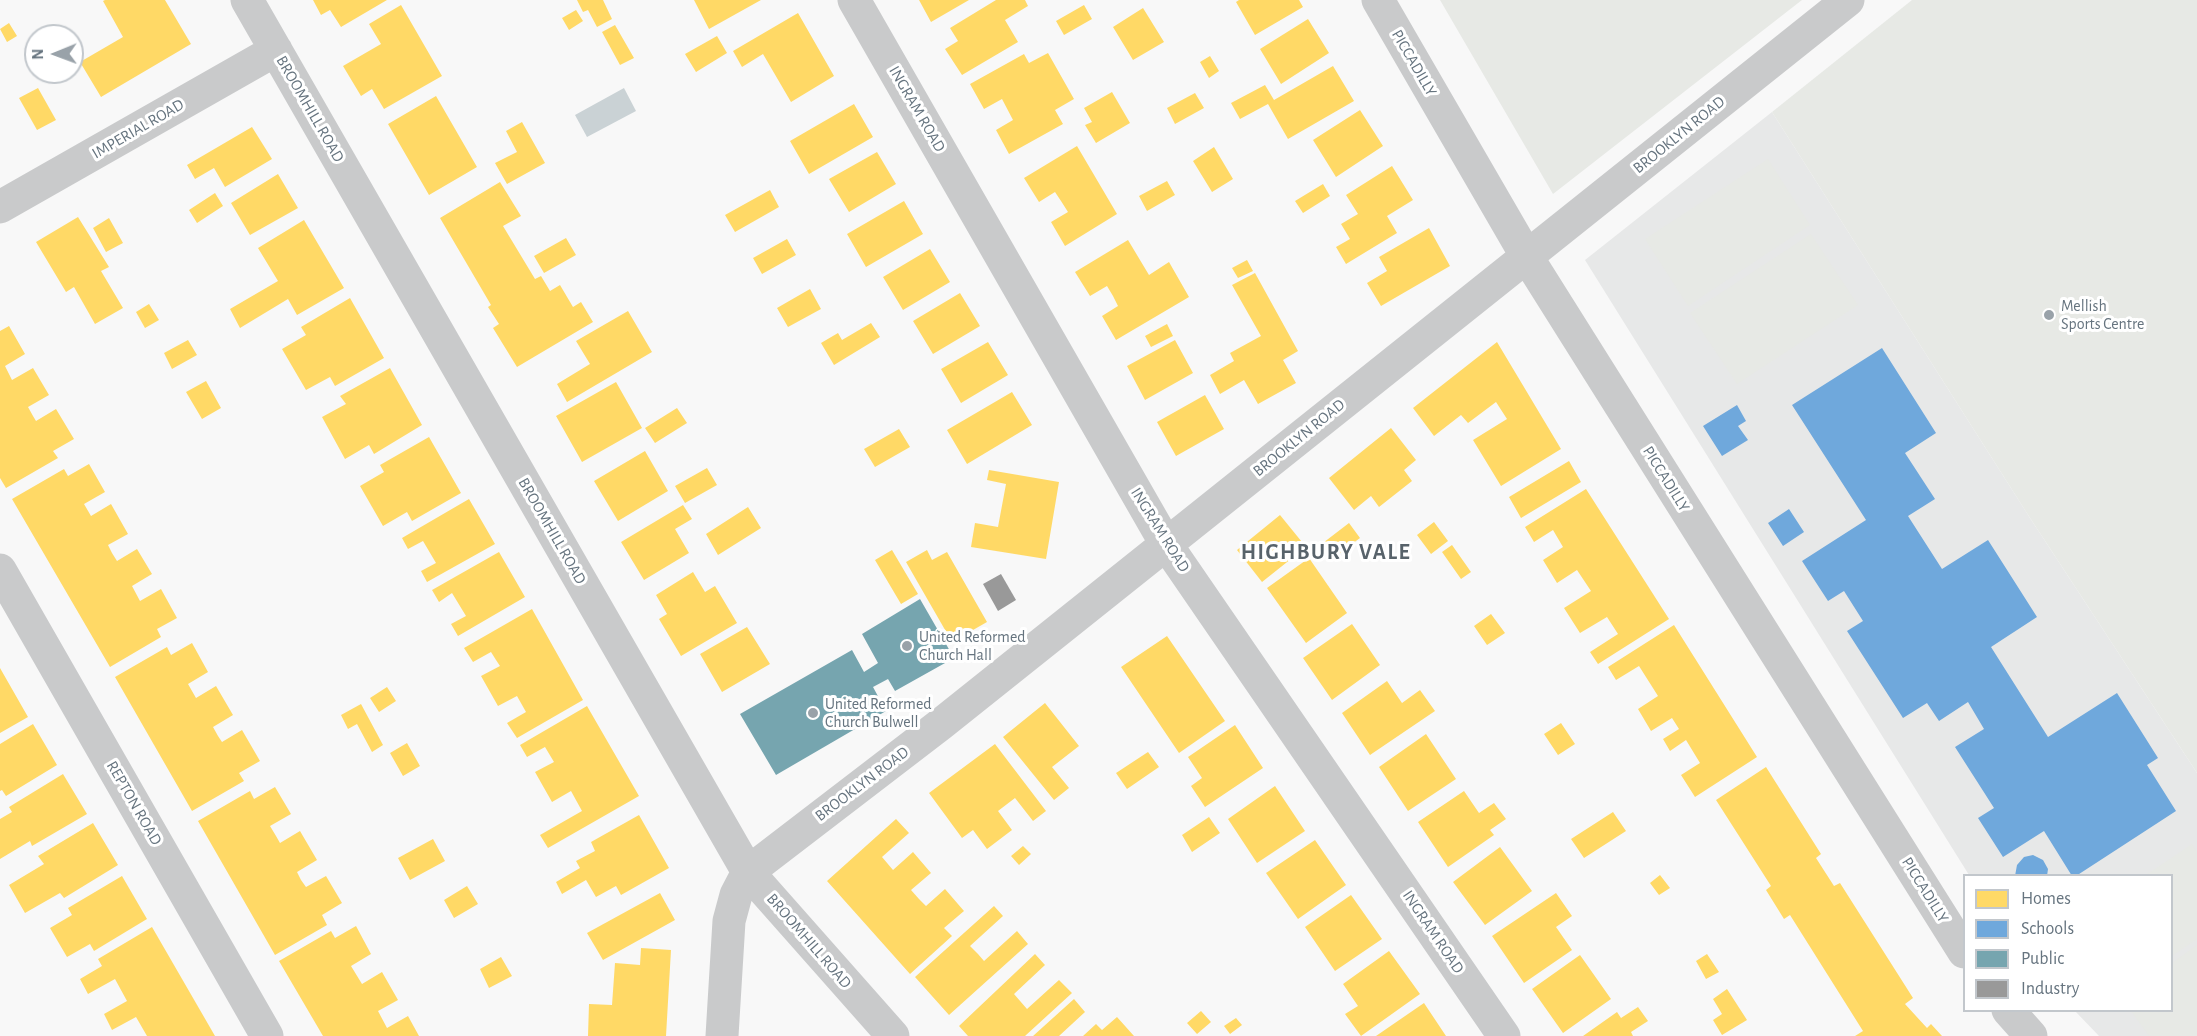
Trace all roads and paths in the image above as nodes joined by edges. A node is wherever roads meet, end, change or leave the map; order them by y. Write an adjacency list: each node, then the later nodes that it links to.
1 (247, 0): 5 (street, BROOMHILL ROAD)
2 (854, 0): 8 (street, INGRAM ROAD)
3 (1378, 0): 7 (street, PICCADILLY)
4 (1848, 0): 7 (street, BROOKLYN ROAD)
5 (276, 50): 6 (street, IMPERIAL ROAD); 10 (street, BROOMHILL ROAD)
6 (0, 207)
7 (1527, 256): 8 (street, BROOKLYN ROAD); 11 (street, PICCADILLY)
8 (1166, 544): 10 (street, BROOKLYN ROAD); 16 (street, INGRAM ROAD)
9 (0, 570): 13 (street, REPTON ROAD)
10 (748, 872): 14 (street); 15 (street, BROOMHILL ROAD)
11 (1963, 949)
12 (2009, 1012): 17 (street)
13 (267, 1036)
14 (722, 1036)
15 (893, 1036)
16 (1504, 1036)
17 (2031, 1036)

